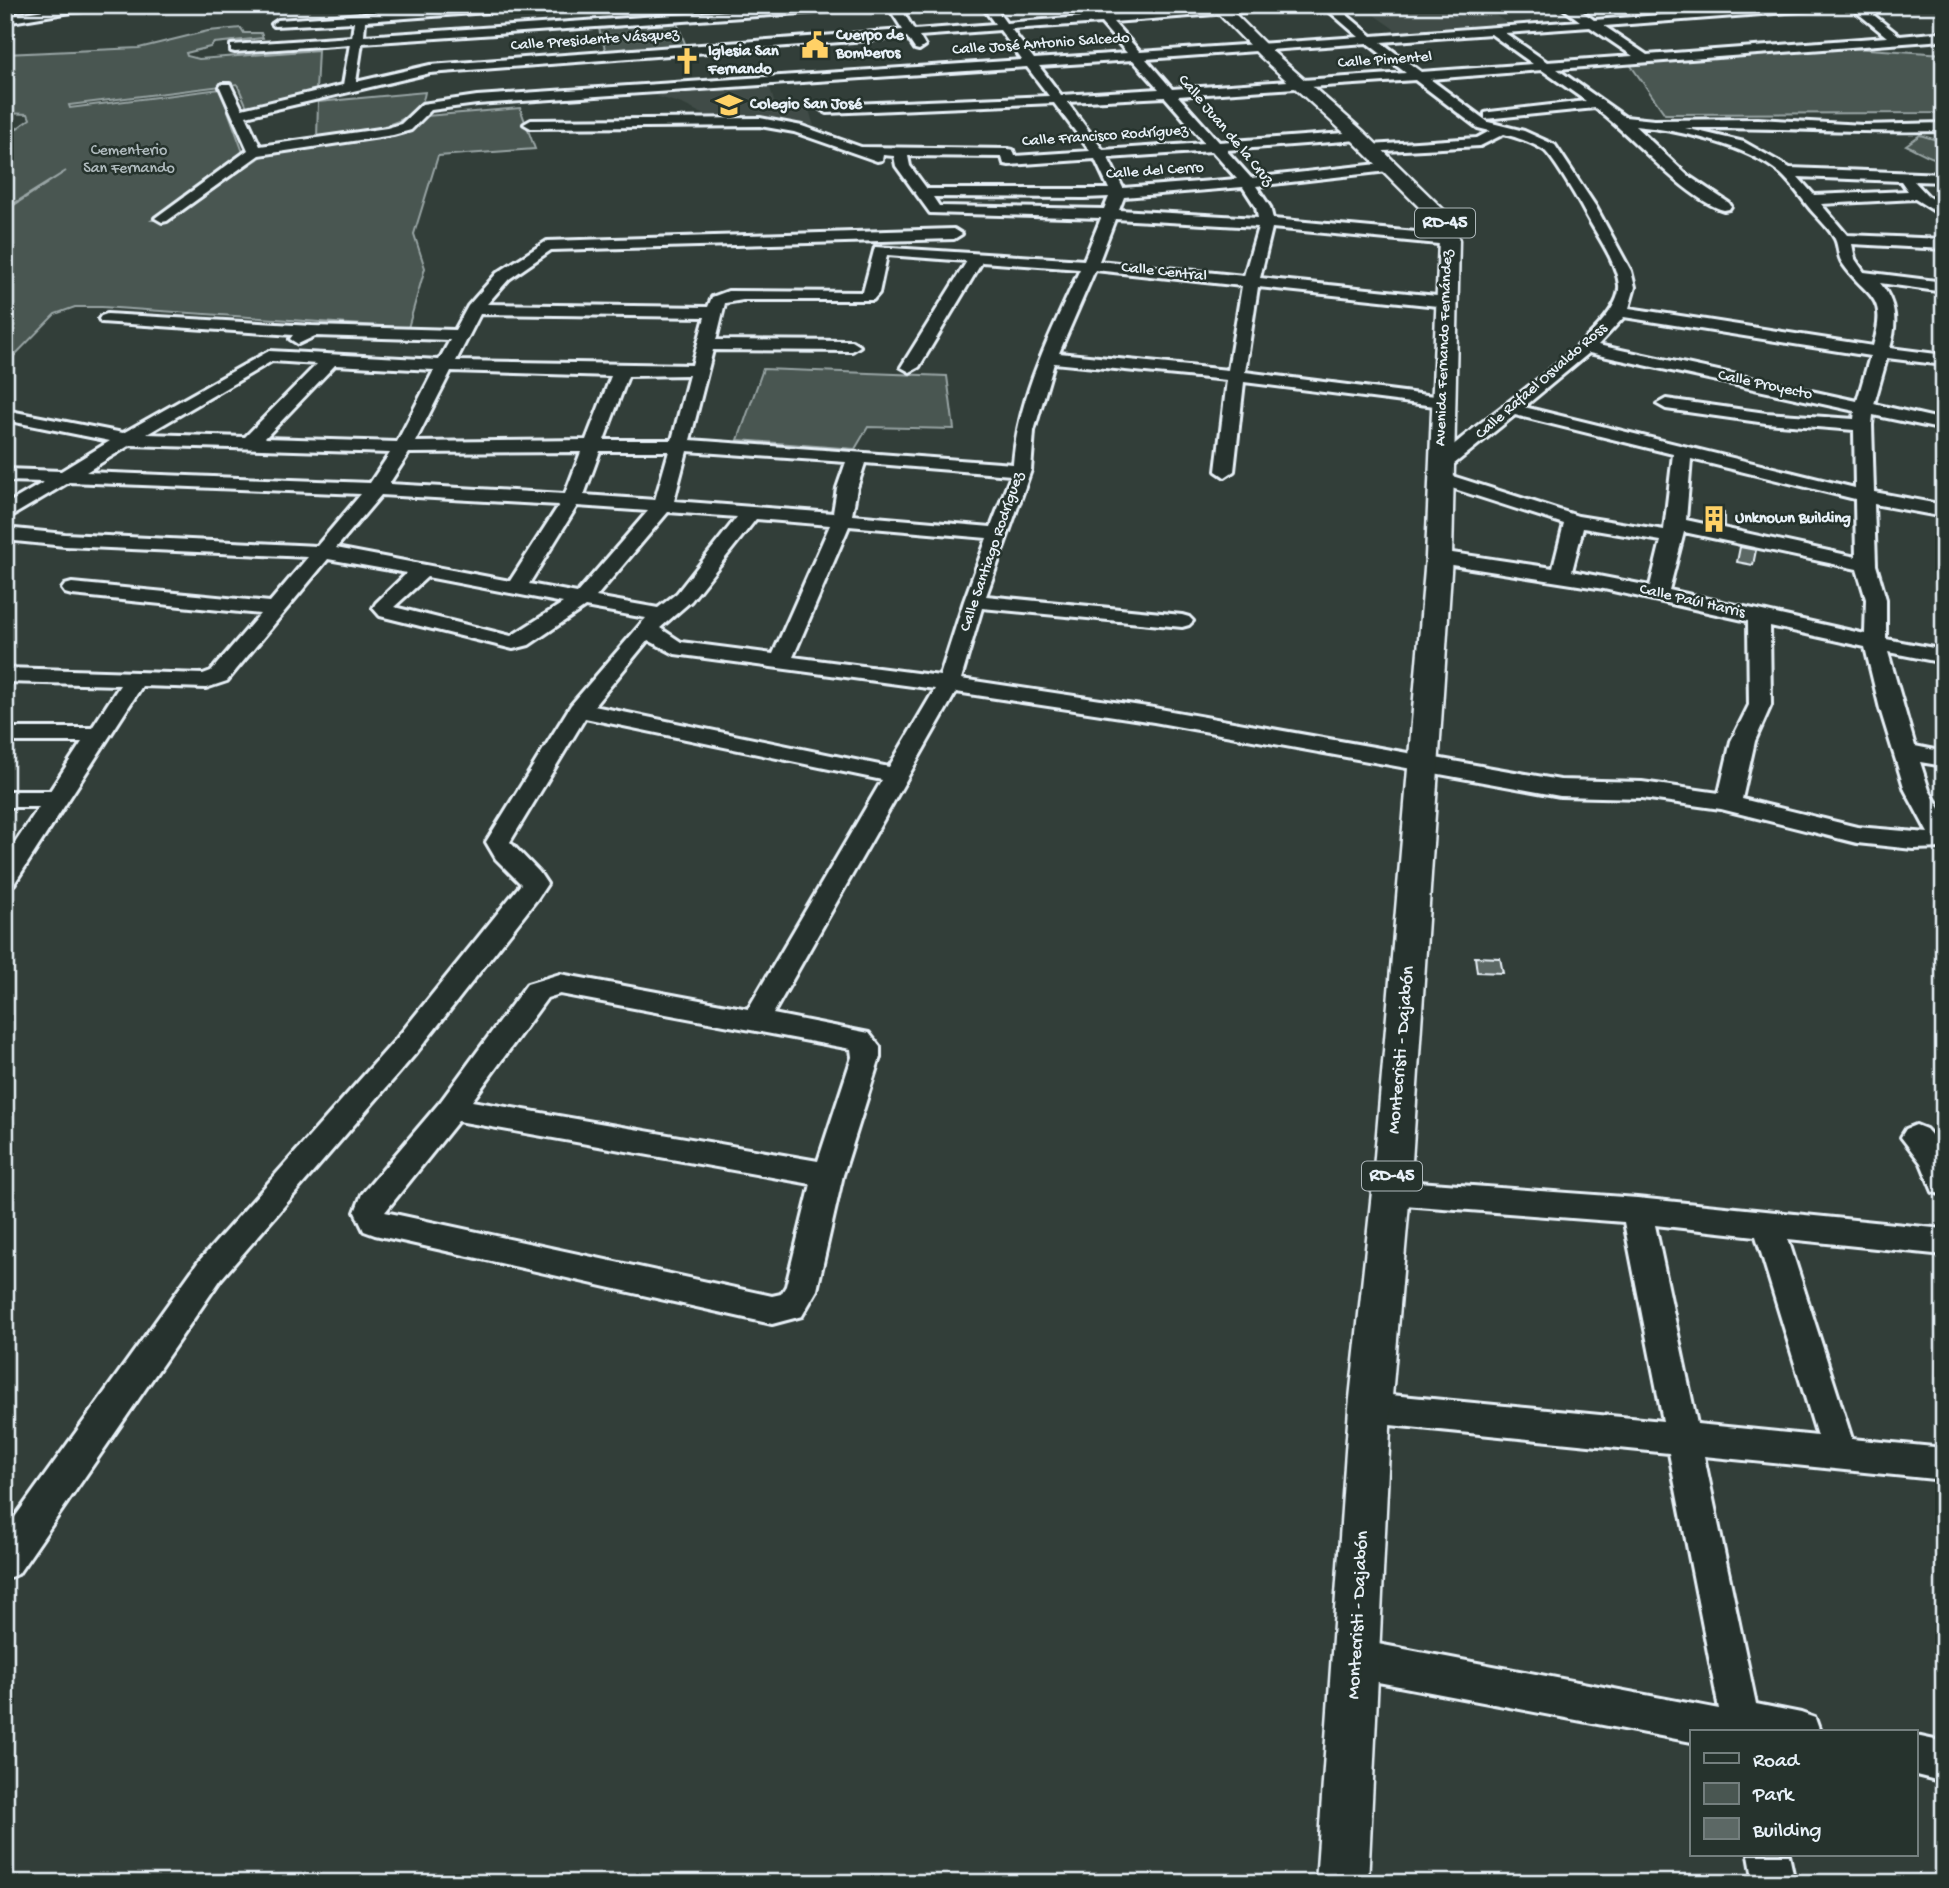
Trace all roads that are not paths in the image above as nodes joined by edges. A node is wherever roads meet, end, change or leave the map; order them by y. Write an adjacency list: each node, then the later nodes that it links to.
1 (125, 5): 14 (street)
2 (543, 5): 15 (street)
3 (682, 5): 38 (street)
4 (876, 5): 45 (street)
5 (893, 5): 29 (street)
6 (987, 5): 26 (street)
7 (1092, 5): 21 (street, Calle Juan de la Cruz)
8 (1293, 5): 16 (street, Calle Presidente Vásquez)
9 (1328, 5): 35 (street)
10 (1345, 5): 32 (street)
11 (1564, 5): 24 (street)
12 (1840, 5): 17 (street, Calle José Antonio Salcedo)
13 (1854, 5): 34 (street)
14 (72, 7): 22 (street)
15 (470, 8): 20 (street); 43 (street)
16 (1213, 8): 21 (street, Calle Presidente Vásquez); 39 (main road, Avenida Fernando Fernández / RD-45)
17 (1806, 8): 18 (street, Calle José Antonio Salcedo); 23 (street)
18 (1724, 9): 19 (street, Calle José Antonio Salcedo)
19 (1691, 11): 24 (street, Calle José Antonio Salcedo)
20 (361, 12): 25 (street); 33 (street)
21 (1103, 19): 26 (street, Calle Presidente Vásquez); 40 (street, Calle Juan de la Cruz)
22 (5, 20)
23 (1829, 21)
24 (1591, 23): 28 (street, Calle José Antonio Salcedo); 41 (street)
25 (278, 24)
26 (1003, 27): 29 (street, Calle Presidente Vásquez); 42 (street)
27 (1840, 28): 36 (street)
28 (1493, 30): 32 (street, Calle José Antonio Salcedo); 44 (street)
29 (911, 33): 45 (street, Calle Presidente Vásquez); 51 (street)
30 (586, 36): 38 (street, Calle Presidente Vásquez); 38 (street); 43 (street, Calle Presidente Vásquez); 43 (street); 52 (street)
31 (1944, 36): 34 (street, Calle Pimentel)
32 (1390, 38): 35 (street, Calle José Antonio Salcedo); 46 (street)
33 (357, 39): 37 (street); 43 (street); 49 (street)
34 (1897, 39): 36 (street, Calle Pimentel)
35 (1370, 40): 39 (street, Calle José Antonio Salcedo); 47 (street)
36 (1863, 42): 41 (street, Calle Pimentel)
37 (235, 48)
38 (701, 50): 45 (street, Calle José Antonio Salcedo); 45 (street, Calle Presidente Vásquez); 45 (street); 52 (street, Calle José Antonio Salcedo)
39 (1261, 50): 40 (street, Calle José Antonio Salcedo); 48 (main road, Avenida Fernando Fernández / RD-45)
40 (1137, 56): 42 (street, Calle José Antonio Salcedo); 53 (street, Calle Juan de la Cruz)
41 (1644, 58): 44 (street, Calle Pimentel)
42 (1033, 64): 51 (street, Calle José Antonio Salcedo); 54 (street)
43 (475, 66): 49 (street, Calle Presidente Vásquez); 52 (street, Calle José Antonio Salcedo); 68 (street, Calle José Antonio Salcedo)
44 (1547, 66): 46 (street, Calle Pimentel); 56 (street)
45 (810, 72): 51 (street, Calle Pimentel); 51 (street, Calle José Antonio Salcedo); 61 (street); 70 (street)
46 (1435, 74): 47 (street, Calle Pimentel); 59 (street)
47 (1419, 76): 48 (street, Calle Pimentel); 65 (street)
48 (1299, 85): 53 (street, Calle Pimentel); 66 (main road, Avenida Fernando Fernández / RD-45)
49 (349, 86): 58 (street, Calle Presidente Vásquez)
50 (226, 87): 58 (street)
51 (944, 87): 54 (street, Calle Pimentel)
52 (621, 90): 55 (street)
53 (1170, 92): 54 (street, Calle Pimentel); 67 (street, Calle Juan de la Cruz)
54 (1060, 99): 69 (street)
55 (655, 102)
56 (1596, 104): 59 (street); 60 (street)
57 (674, 107): 61 (street)
58 (240, 113): 68 (street)
59 (1490, 116): 65 (street)
60 (1622, 121): 63 (street); 80 (street)
61 (705, 122): 62 (street)
62 (531, 124)
63 (1654, 124): 64 (street); 72 (street)
64 (1944, 127)
65 (1502, 130): 66 (street, Calle Francisco Rodríguez); 99 (street, Calle Rafael Osvaldo Ross)
66 (1364, 143): 67 (street, Calle Francisco Rodríguez); 71 (main road, Avenida Fernando Fernández / RD-45)
67 (1217, 147): 69 (street, Calle Francisco Rodríguez); 75 (street, Calle Juan de la Cruz)
68 (255, 151): 84 (street)
69 (1099, 154): 70 (street, Calle Francisco Rodríguez); 77 (street)
70 (892, 157): 76 (street)
71 (1388, 167): 75 (street, Calle del Cerro); 88 (main road, Avenida Fernando Fernández / RD-45)
72 (1787, 172): 73 (street); 79 (street)
73 (1901, 176): 74 (street); 78 (street)
74 (1944, 178)
75 (1247, 182): 77 (street, Calle del Cerro); 85 (street, Calle Juan de la Cruz)
76 (923, 193): 77 (street, Calle del Cerro); 81 (street)
77 (1118, 193): 83 (street, Calle Santiago Rodríguez)
78 (1919, 195): 79 (street); 82 (street)
79 (1810, 200): 87 (street)
80 (1724, 205)
81 (935, 210): 83 (street); 86 (street)
82 (1944, 213)
83 (1110, 215): 85 (street); 92 (street, Calle Santiago Rodríguez)
84 (162, 218)
85 (1266, 223): 88 (street); 94 (street)
86 (954, 234): 91 (street); 97 (street)
87 (1843, 239): 89 (street); 93 (street)
88 (1449, 240): 96 (main road, Avenida Fernando Fernández / RD-45)
89 (1944, 244)
90 (880, 250): 91 (street, Calle Central); 98 (street)
91 (968, 258): 92 (street, Calle Central); 112 (street)
92 (1090, 265): 94 (street, Calle Central); 108 (street, Calle Santiago Rodríguez)
93 (1859, 276): 95 (street); 106 (street)
94 (1251, 281): 96 (street, Calle Central); 115 (street)
95 (1944, 287)
96 (1447, 302): 116 (main road, Avenida Fernando Fernández / RD-45)
97 (474, 309): 98 (street); 102 (street)
98 (713, 312): 103 (street)
99 (1621, 312): 105 (street, Calle Rafael Osvaldo Ross); 106 (street)
100 (107, 319): 101 (street)
101 (312, 331): 102 (street); 107 (street)
102 (460, 335): 111 (street)
103 (705, 345): 104 (street); 113 (street)
104 (852, 346)
105 (1587, 347): 117 (street, Calle Proyecto); 118 (street, Calle Rafael Osvaldo Ross)
106 (1880, 352): 110 (street); 120 (street)
107 (269, 356): 109 (street); 122 (street)
108 (1049, 357): 115 (street); 129 (street, Calle Santiago Rodríguez)
109 (331, 359): 111 (street); 123 (street)
110 (1944, 360)
111 (446, 366): 114 (street); 125 (street)
112 (910, 367)
113 (699, 370): 114 (street); 124 (street)
114 (621, 371): 126 (street)
115 (1236, 376): 116 (street); 130 (street)
116 (1443, 402): 131 (main road, Avenida Fernando Fernández / RD-45)
117 (1665, 405): 118 (street); 120 (street, Calle Proyecto); 120 (street); 127 (street)
118 (1511, 409): 131 (street, Calle Rafael Osvaldo Ross)
119 (5, 415): 122 (street)
120 (1863, 416): 121 (street, Calle Proyecto); 135 (street)
121 (1944, 425)
122 (126, 439): 123 (street); 133 (street)
123 (249, 443): 125 (street)
124 (677, 446): 126 (street); 128 (street); 137 (street)
125 (403, 448): 126 (street); 134 (street)
126 (592, 448): 136 (street)
127 (1683, 451): 135 (street); 143 (street)
128 (858, 458): 129 (street); 141 (street)
129 (1023, 470): 144 (street, Calle Santiago Rodríguez)
130 (1225, 471)
131 (1440, 473): 142 (street); 147 (main road, Montecristi - Dajabón / RD-45)
132 (5, 475): 133 (street)
133 (66, 476): 134 (street); 139 (street)
134 (377, 487): 136 (street); 146 (street)
135 (1865, 496): 138 (street); 148 (street)
136 (573, 498): 137 (street); 151 (street)
137 (663, 506): 140 (street); 154 (street)
138 (1944, 511)
139 (5, 514)
140 (750, 514): 141 (street); 159 (street)
141 (842, 519): 144 (street); 162 (street)
142 (1576, 521): 143 (street); 150 (street)
143 (1673, 531): 148 (street); 153 (street)
144 (998, 533): 155 (street, Calle Santiago Rodríguez)
145 (5, 534): 146 (street)
146 (325, 552): 149 (street); 156 (street)
147 (1439, 557): 150 (street, Calle Paúl Harris); 171 (main road, Montecristi - Dajabón / RD-45)
148 (1866, 565): 160 (street)
149 (423, 570): 151 (street); 154 (street)
150 (1561, 575): 153 (street, Calle Paúl Harris)
151 (516, 588): 154 (street)
152 (72, 589): 156 (street)
153 (1658, 593): 157 (street, Calle Paúl Harris)
154 (583, 599): 159 (street)
155 (974, 601): 158 (street); 165 (street, Calle Santiago Rodríguez)
156 (275, 609): 164 (street)
157 (1759, 618): 160 (street, Calle Paúl Harris); 175 (street)
158 (1182, 621)
159 (654, 622): 162 (street); 166 (street)
160 (1875, 644): 161 (street, Calle Paúl Harris); 169 (street)
161 (1944, 657)
162 (780, 662): 165 (street)
163 (5, 675): 164 (street)
164 (136, 678): 168 (street)
165 (949, 684): 171 (street); 172 (street, Calle Santiago Rodríguez)
166 (579, 710): 172 (street); 190 (street)
167 (5, 735): 168 (street)
168 (98, 735): 174 (street)
169 (1905, 752): 170 (street); 175 (street)
170 (1944, 759)
171 (1426, 763): 175 (street); 182 (main road, Montecristi - Dajabón / RD-45)
172 (897, 776): 177 (street, Calle Santiago Rodríguez)
173 (5, 799): 174 (street)
174 (56, 799): 176 (street)
175 (1722, 801)
176 (5, 878)
177 (755, 1021): 178 (street); 180 (street)
178 (451, 1109): 180 (street); 180 (street)
179 (1916, 1137): 181 (street)
180 (828, 1175)
181 (1944, 1182)
182 (1391, 1192): 183 (street); 186 (main road, Montecristi - Dajabón / RD-45)
183 (1637, 1211): 184 (street); 187 (street)
184 (1768, 1224): 185 (street); 188 (street)
185 (1944, 1242)
186 (1370, 1408): 187 (street); 191 (main road, Montecristi - Dajabón / RD-45)
187 (1685, 1438): 188 (street); 192 (street)
188 (1839, 1452): 189 (street)
189 (1944, 1464)
190 (5, 1562)
191 (1357, 1659): 192 (street); 197 (main road, Montecristi - Dajabón / RD-45)
192 (1741, 1728): 193 (street)
193 (1771, 1730)
194 (1918, 1756): 195 (street)
195 (1944, 1762)
196 (1769, 1856): 198 (street)
197 (1342, 1883)
198 (1775, 1883)

